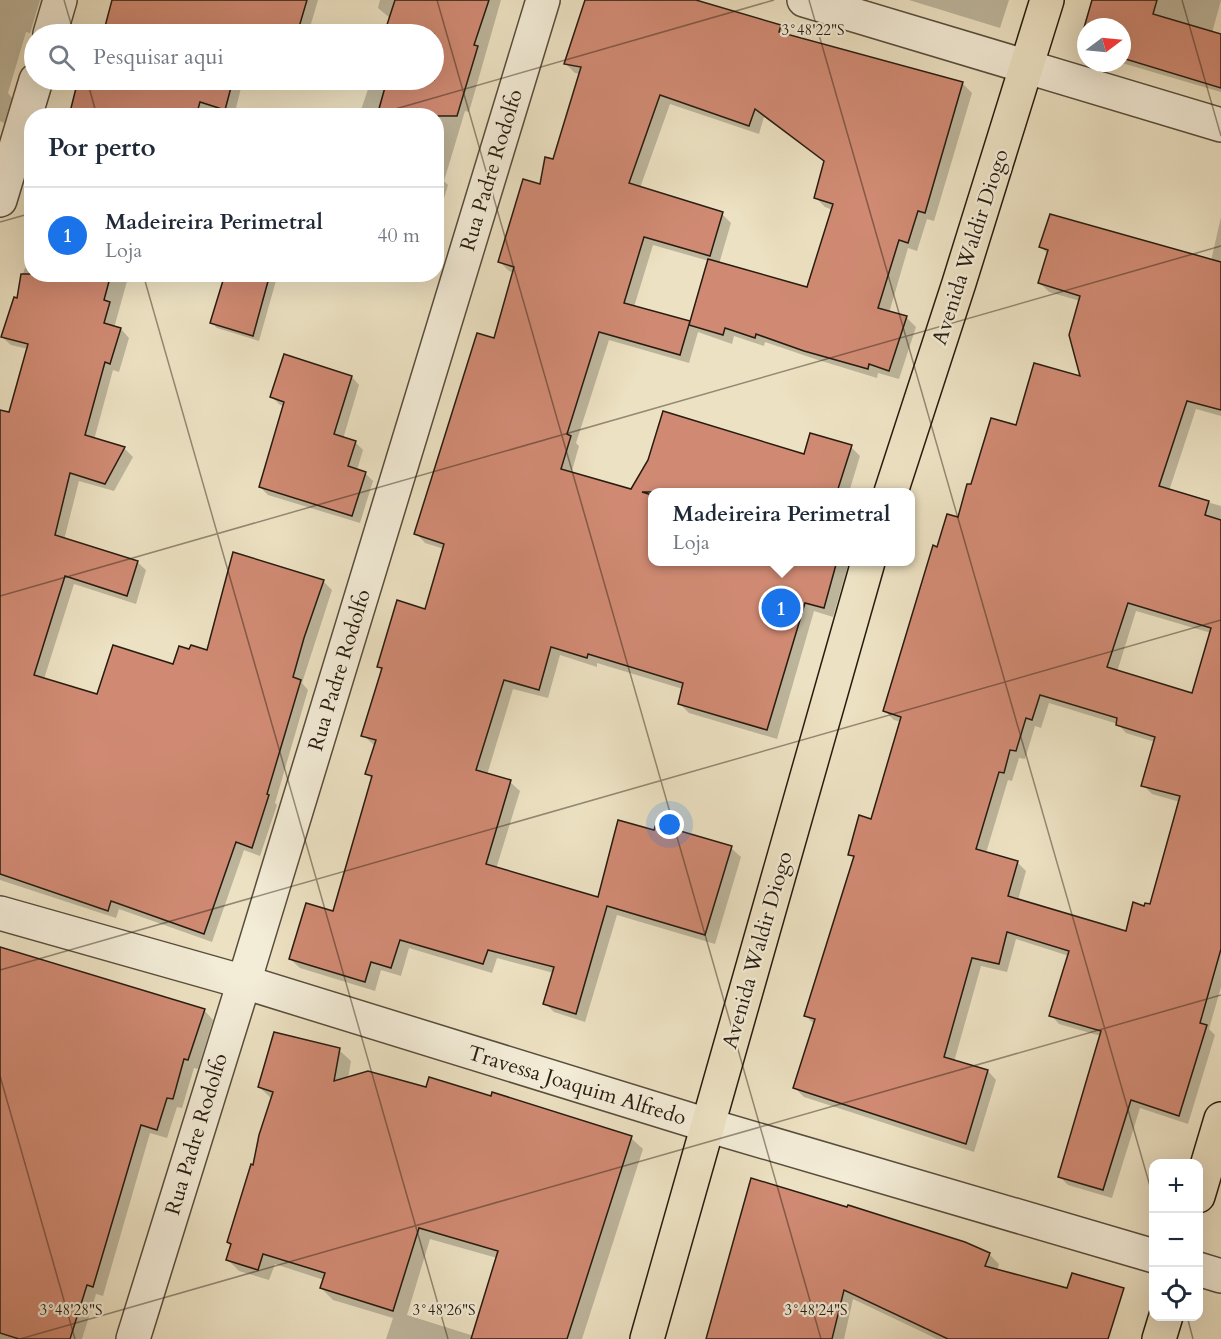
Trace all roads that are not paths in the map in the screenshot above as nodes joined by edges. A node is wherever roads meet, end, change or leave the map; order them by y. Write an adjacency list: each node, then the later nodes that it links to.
1 (60, 0): 5 (street)
2 (543, 0): 15 (street, Rua Padre Rodolfo)
3 (804, 0): 6 (street)
4 (1047, 0): 6 (main road, Avenida Waldir Diogo)
5 (53, 24)
6 (1028, 66): 10 (street); 12 (main road, Avenida Waldir Diogo)
7 (33, 90): 8 (street)
8 (28, 108)
9 (24, 120): 11 (street)
10 (1221, 125)
11 (0, 200)
12 (892, 488)
13 (867, 566): 17 (main road, Avenida Waldir Diogo)
14 (0, 913): 15 (street, Travessa Joaquim Alfredo)
15 (244, 982): 17 (street, Travessa Joaquim Alfredo); 23 (street, Rua Padre Rodolfo)
16 (1221, 1119): 18 (main road)
17 (708, 1125): 19 (street, Travessa Joaquim Alfredo); 24 (main road, Avenida Waldir Diogo)
18 (1203, 1179)
19 (1149, 1255)
20 (1203, 1271): 21 (street)
21 (1221, 1276)
22 (1165, 1321): 25 (main road)
23 (133, 1339)
24 (647, 1339)
25 (1159, 1339)

